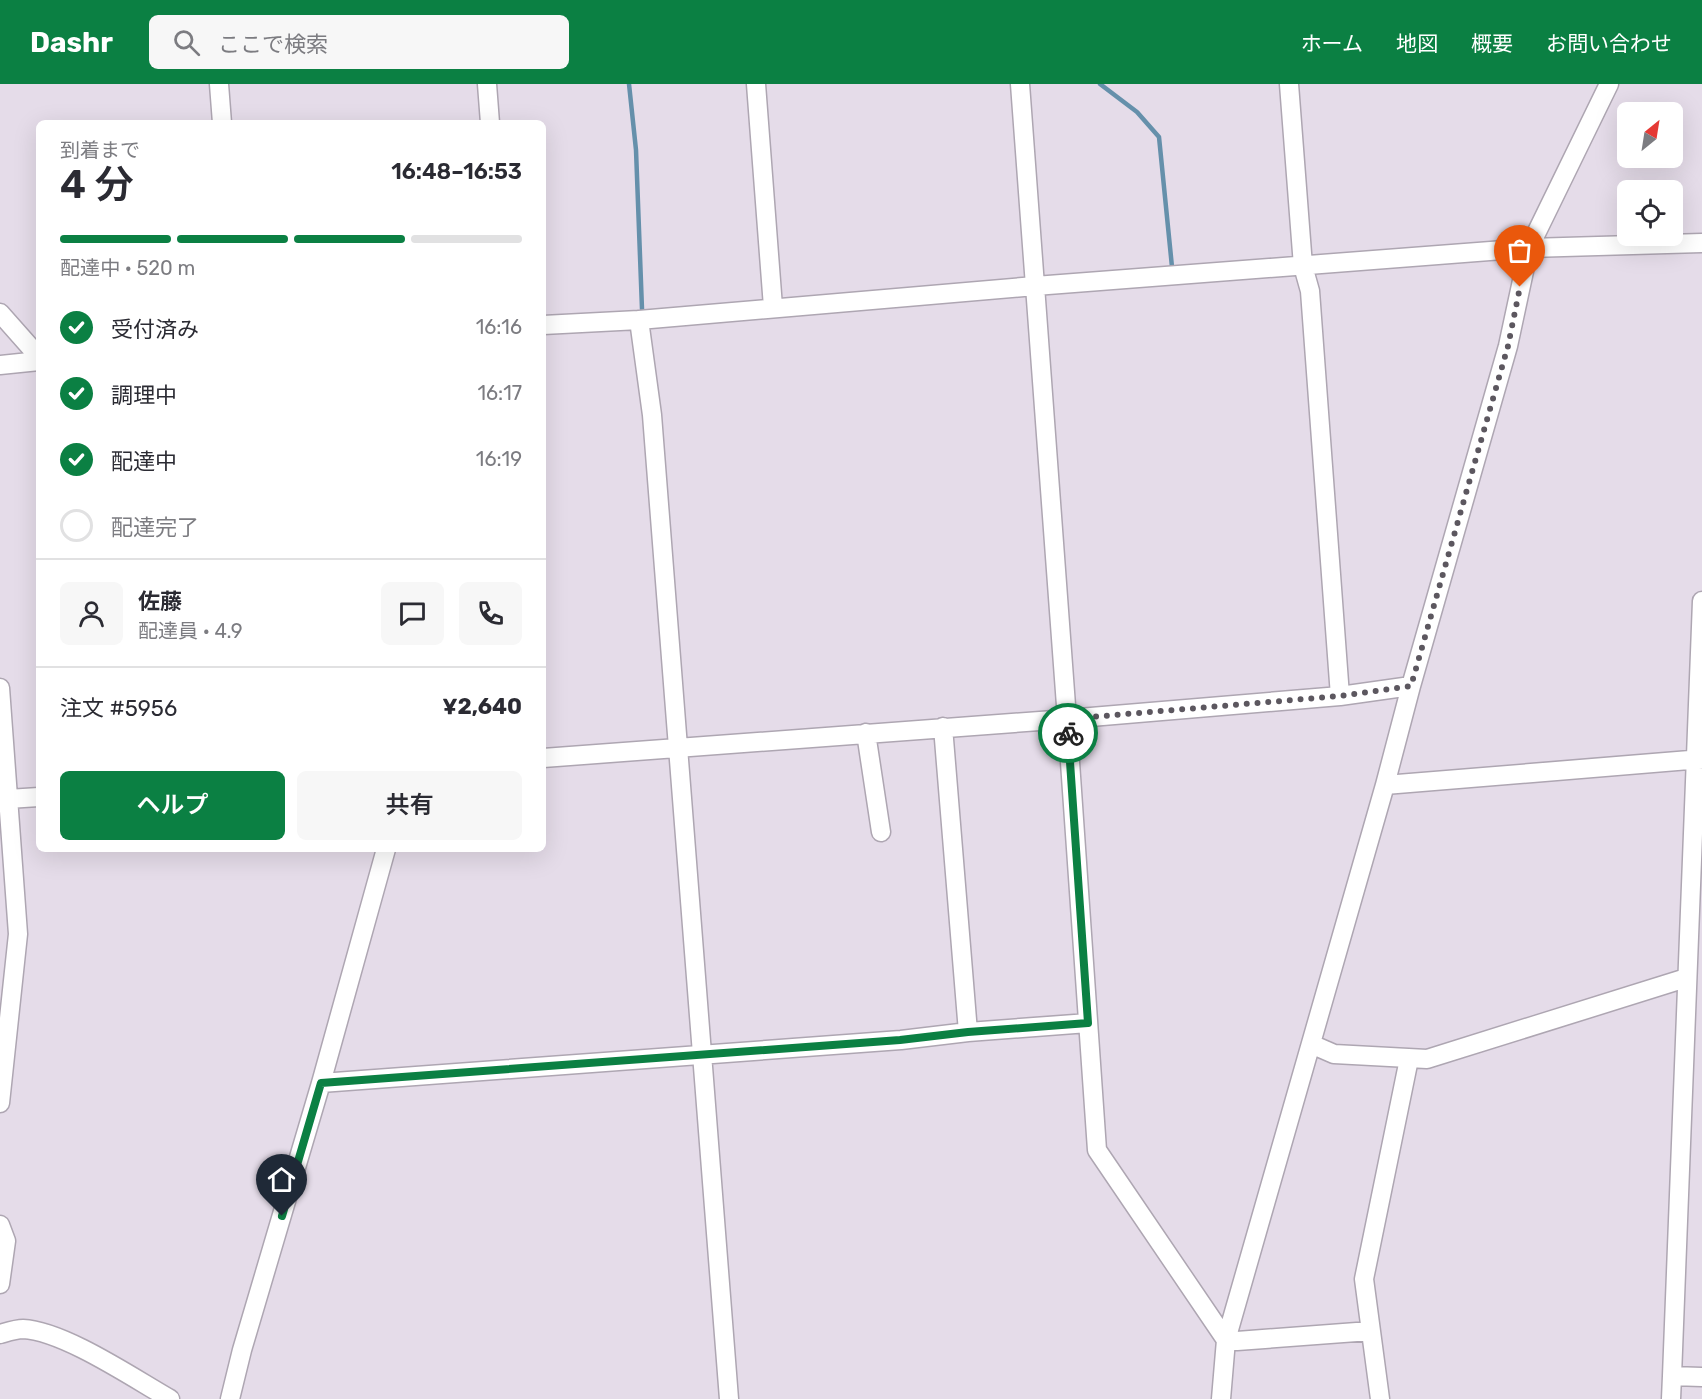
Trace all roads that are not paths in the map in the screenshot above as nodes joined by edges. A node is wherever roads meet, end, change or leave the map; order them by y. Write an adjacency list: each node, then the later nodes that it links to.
1 (219, 84): 7 (street)
2 (487, 84): 8 (street)
3 (756, 84): 13 (street)
4 (1020, 84): 12 (street)
5 (1289, 84): 11 (street)
6 (1609, 84): 10 (street)
7 (222, 120)
8 (490, 120)
9 (1702, 243): 10 (street)
10 (1529, 248): 11 (street); 21 (street)
11 (1303, 266): 12 (street); 23 (street)
12 (1035, 286): 13 (street); 24 (street)
13 (773, 307): 15 (street)
14 (0, 313): 17 (street)
15 (639, 320): 16 (street); 27 (street)
16 (546, 325)
17 (36, 355)
18 (36, 359): 19 (street)
19 (0, 364)
20 (1702, 601): 29 (street)
21 (1411, 686): 23 (street); 30 (street)
22 (0, 688): 32 (street)
23 (1340, 696): 24 (street)
24 (1067, 719): 25 (street); 36 (street)
25 (943, 727): 26 (street); 37 (street)
26 (866, 733): 27 (street); 33 (street)
27 (677, 748): 28 (street); 39 (street)
28 (546, 758)
29 (1699, 759): 30 (street); 35 (street)
30 (1385, 785): 38 (street)
31 (36, 797): 32 (street)
32 (8, 799): 42 (street)
33 (881, 832)
34 (385, 852): 41 (street)
35 (1686, 978): 40 (street); 48 (street)
36 (1088, 1023): 37 (street); 47 (street)
37 (968, 1032): 39 (street)
38 (1311, 1044): 40 (street); 47 (street)
39 (702, 1055): 41 (street); 52 (street)
40 (1409, 1059): 45 (street)
41 (321, 1083): 51 (street)
42 (0, 1103)
43 (0, 1225): 44 (street)
44 (0, 1284)
45 (1370, 1331): 47 (street); 54 (street)
46 (0, 1334): 50 (street)
47 (1226, 1340): 53 (street)
48 (1672, 1376): 49 (street); 55 (street)
49 (1702, 1377)
50 (170, 1399)
51 (230, 1399)
52 (729, 1399)
53 (1221, 1399)
54 (1380, 1399)
55 (1671, 1399)

